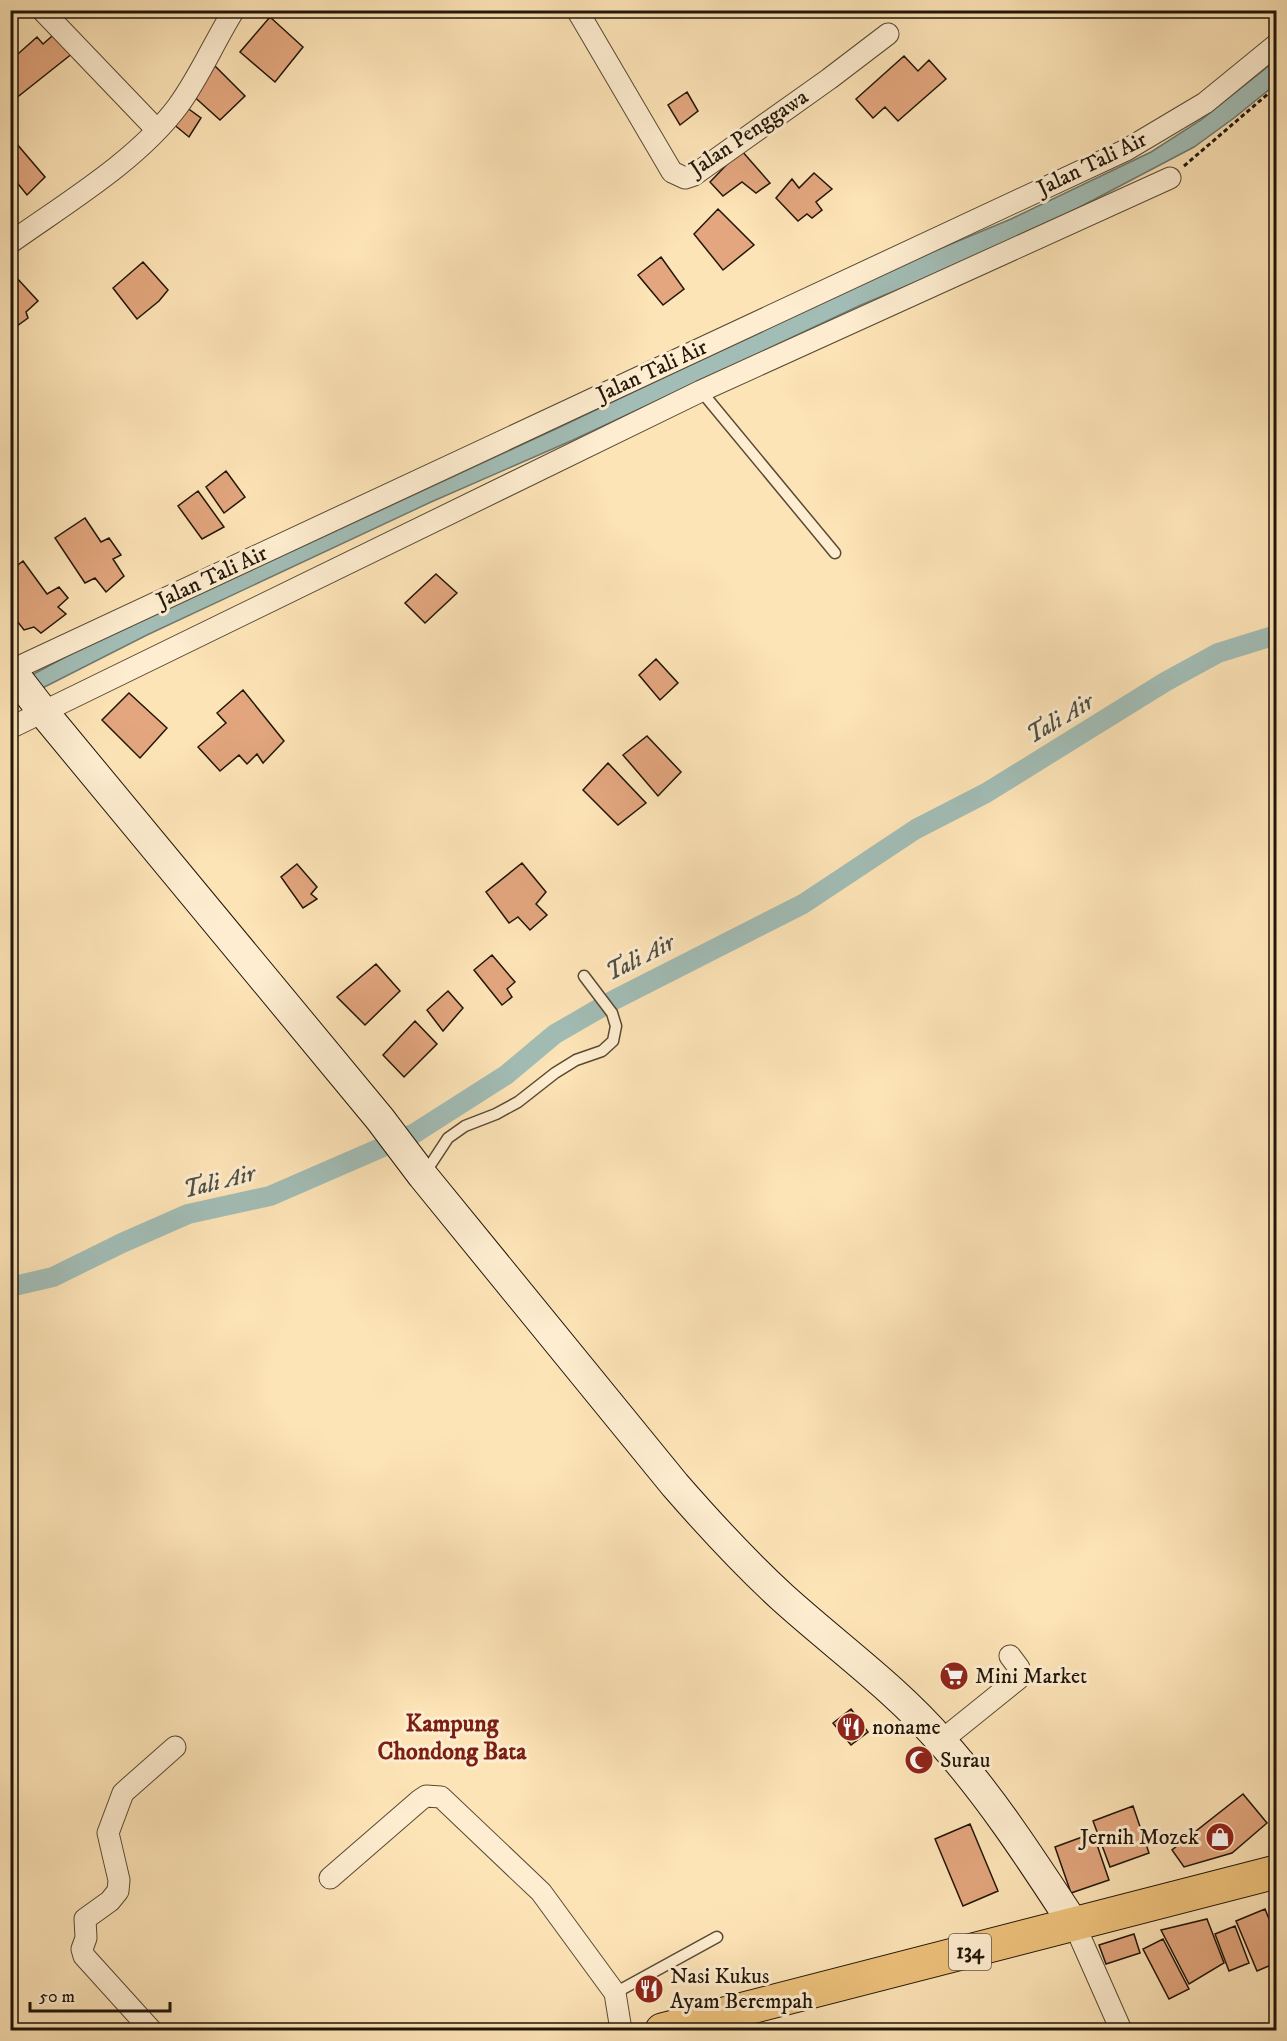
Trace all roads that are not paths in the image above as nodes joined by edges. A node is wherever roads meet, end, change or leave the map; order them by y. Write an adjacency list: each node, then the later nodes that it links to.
1 (42, 10): 6 (street)
2 (234, 10): 6 (street)
3 (577, 10): 4 (street, Jalan Penggawa)
4 (888, 34)
5 (1276, 45): 11 (street, Jalan Tali Air)
6 (157, 130): 8 (street)
7 (1170, 178): 9 (street, Jalan Tali Air)
8 (10, 243)
9 (701, 391): 10 (lane); 12 (street, Jalan Tali Air)
10 (835, 554)
11 (11, 670): 12 (street)
12 (41, 709): 13 (street, Jalan Tali Air); 15 (street)
13 (10, 728)
14 (584, 976): 15 (lane)
15 (423, 1176): 17 (street)
16 (1010, 1656): 17 (street)
17 (941, 1740): 21 (street)
18 (175, 1747): 24 (street)
19 (1276, 1872): 21 (main road, 134)
20 (330, 1878): 23 (street)
21 (1075, 1926): 26 (main road, 134); 27 (street)
22 (717, 1937): 23 (lane)
23 (615, 1993): 25 (street)
24 (151, 2031)
25 (621, 2031)
26 (662, 2031)
27 (1121, 2031)

